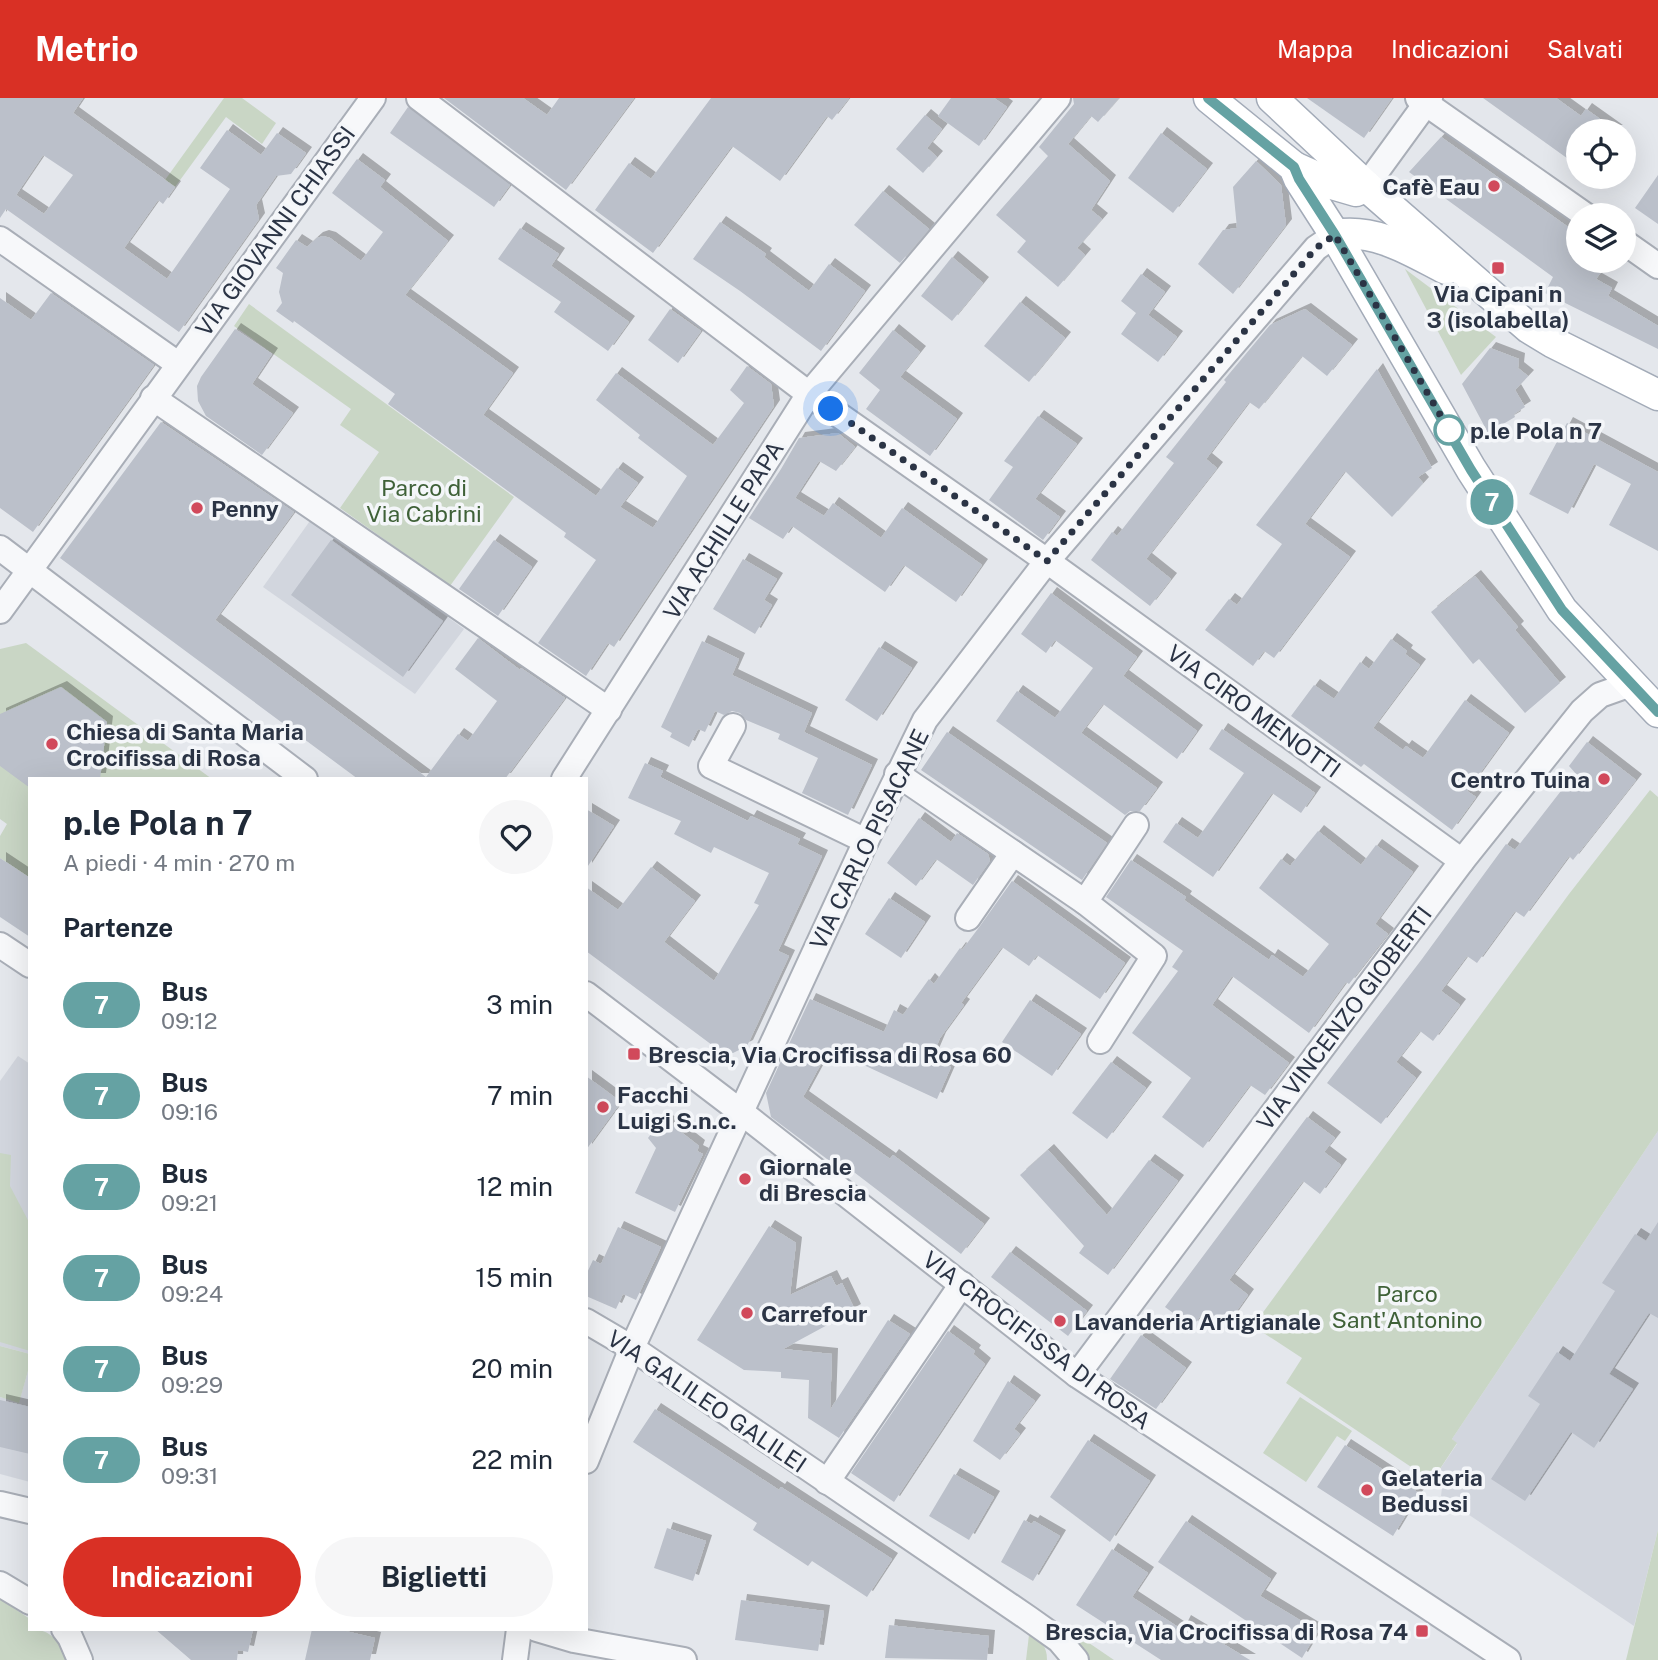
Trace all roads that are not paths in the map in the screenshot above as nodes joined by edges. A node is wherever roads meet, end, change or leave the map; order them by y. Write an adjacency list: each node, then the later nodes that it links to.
1 (373, 98): 15 (street, VIA GIOVANNI CHIASSI)
2 (419, 98): 16 (street, VIA CIRO MENOTTI)
3 (1058, 98): 16 (street, VIA ACHILLE PAPA)
4 (1209, 98): 7 (main road)
5 (1272, 98): 8 (main road)
6 (1424, 100): 8 (street); 9 (street)
7 (1294, 167): 8 (main road); 10 (main road)
8 (1366, 186): 14 (main road)
9 (1568, 203)
10 (1335, 235): 14 (main road); 20 (street, VIA CARLO PISACANE); 23 (main road)
11 (0, 240): 15 (street)
12 (1636, 250): 13 (street)
13 (1658, 266)
14 (1481, 286): 17 (main road)
15 (178, 363): 18 (street, VIA GIOVANNI CHIASSI)
16 (809, 394): 20 (street, VIA CIRO MENOTTI); 24 (street, VIA ACHILLE PAPA)
17 (1658, 396)
18 (153, 398): 21 (street, VIA GIOVANNI CHIASSI); 24 (street)
19 (0, 548): 21 (street)
20 (1047, 561): 27 (street, VIA CARLO PISACANE); 33 (street, VIA CIRO MENOTTI)
21 (29, 569): 22 (street, VIA GIOVANNI CHIASSI); 28 (street)
22 (0, 611)
23 (1631, 684): 25 (main road); 33 (street, VIA VINCENZO GIOBERTI)
24 (609, 710): 29 (street, VIA ACHILLE PAPA)
25 (1658, 712)
26 (733, 726): 31 (street)
27 (897, 774): 31 (street, VIA CARLO PISACANE); 32 (street)
28 (302, 777)
29 (565, 777)
30 (1136, 825): 34 (street)
31 (866, 841): 40 (street, VIA CARLO PISACANE)
32 (1013, 853): 34 (street); 35 (street)
33 (1462, 861): 44 (street, VIA VINCENZO GIOBERTI)
34 (1085, 902): 39 (street)
35 (968, 918)
36 (0, 945): 37 (street)
37 (28, 964)
38 (588, 996): 40 (street, VIA CROCIFISSA DI ROSA)
39 (1100, 1041)
40 (741, 1112): 41 (street, VIA CROCIFISSA DI ROSA); 43 (street, VIA CARLO PISACANE)
41 (962, 1284): 44 (street, VIA CROCIFISSA DI ROSA); 46 (street, VIA GALILEO GALILEI)
42 (588, 1322): 43 (street, VIA GALILEO GALILEI)
43 (632, 1348): 45 (street, VIA CARLO PISACANE); 46 (street, VIA GALILEO GALILEI)
44 (1077, 1375): 59 (street, VIA CROCIFISSA DI ROSA)
45 (588, 1456)
46 (827, 1482): 54 (street, VIA GALILEO GALILEI)
47 (0, 1504): 48 (street)
48 (28, 1511)
49 (0, 1584): 50 (street)
50 (28, 1601)
51 (66, 1631): 55 (street)
52 (519, 1631): 56 (street)
53 (544, 1631): 57 (street)
54 (1058, 1650): 58 (street, VIA GALILEO GALILEI)
55 (80, 1660)
56 (515, 1660)
57 (684, 1660)
58 (1076, 1660)
59 (1508, 1660)

